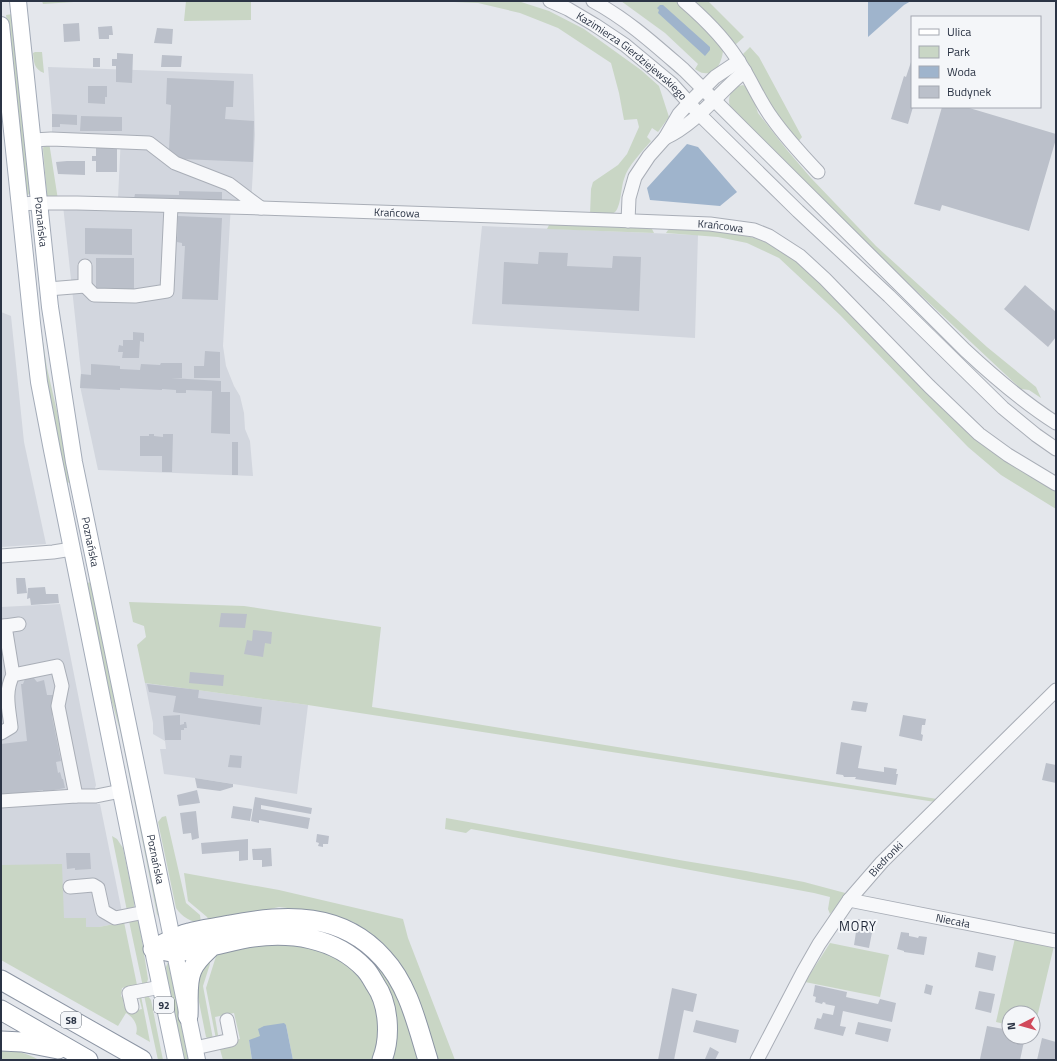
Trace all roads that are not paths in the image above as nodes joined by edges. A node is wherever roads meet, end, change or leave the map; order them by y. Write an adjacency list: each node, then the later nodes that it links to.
1 (18, 1): 12 (main road, Poznańska)
2 (550, 1): 9 (street, Kazimierza Gierdziejewskiego)
3 (593, 1): 7 (street, Kazimierza Gierdziejewskiego)
4 (684, 1): 6 (street)
5 (1, 25): 15 (main road, Poznańska)
6 (742, 66): 7 (street); 8 (street); 13 (street)
7 (703, 88): 8 (street, Kazimierza Gierdziejewskiego); 9 (street)
8 (715, 100): 10 (street); 22 (street, Kazimierza Gierdziejewskiego)
9 (689, 103): 10 (street, Kazimierza Gierdziejewskiego); 11 (street)
10 (700, 115): 11 (street); 23 (street, Kazimierza Gierdziejewskiego)
11 (665, 138): 18 (street)
12 (33, 140): 14 (main road, Poznańska); 17 (street)
13 (818, 172)
14 (40, 203): 15 (street, Krańcowa); 16 (street, Krańcowa); 21 (main road, Poznańska)
15 (19, 204): 25 (main road, Poznańska)
16 (171, 206): 17 (street, Krańcowa); 20 (street)
17 (261, 208): 18 (street, Krańcowa)
18 (628, 221): 24 (street, Krańcowa)
19 (85, 266): 20 (street)
20 (85, 286): 21 (street)
21 (48, 289): 39 (main road, Poznańska)
22 (1056, 423)
23 (1056, 449)
24 (1056, 484)
25 (72, 549): 26 (street); 32 (main road, Poznańska)
26 (1, 556)
27 (19, 624): 28 (street)
28 (3, 626): 29 (street)
29 (13, 675): 31 (street); 33 (street)
30 (1056, 690): 36 (street, Biedronki)
31 (1, 733)
32 (121, 792): 33 (street); 37 (main road, Poznańska)
33 (76, 796): 34 (street)
34 (1, 801)
35 (70, 887): 37 (street)
36 (849, 900): 38 (street, Niecała); 55 (street, Biedronki)
37 (145, 912): 41 (main road, Poznańska)
38 (1056, 941)
39 (174, 946): 40 (highway); 41 (highway); 46 (main road, Poznańska); 54 (highway)
40 (212, 946): 46 (highway); 53 (highway)
41 (153, 949): 43 (main road, Poznańska / 92)
42 (1, 980): 51 (highway, S8)
43 (161, 987): 44 (street); 52 (main road, Poznańska / 92)
44 (132, 1007)
45 (1, 1010): 50 (highway, S8)
46 (188, 1016): 49 (main road, Poznańska / 92)
47 (227, 1020): 49 (street)
48 (1, 1041): 50 (highway)
49 (196, 1054)
50 (81, 1056)
51 (142, 1060)
52 (176, 1060)
53 (382, 1060)
54 (428, 1060)
55 (757, 1060)

